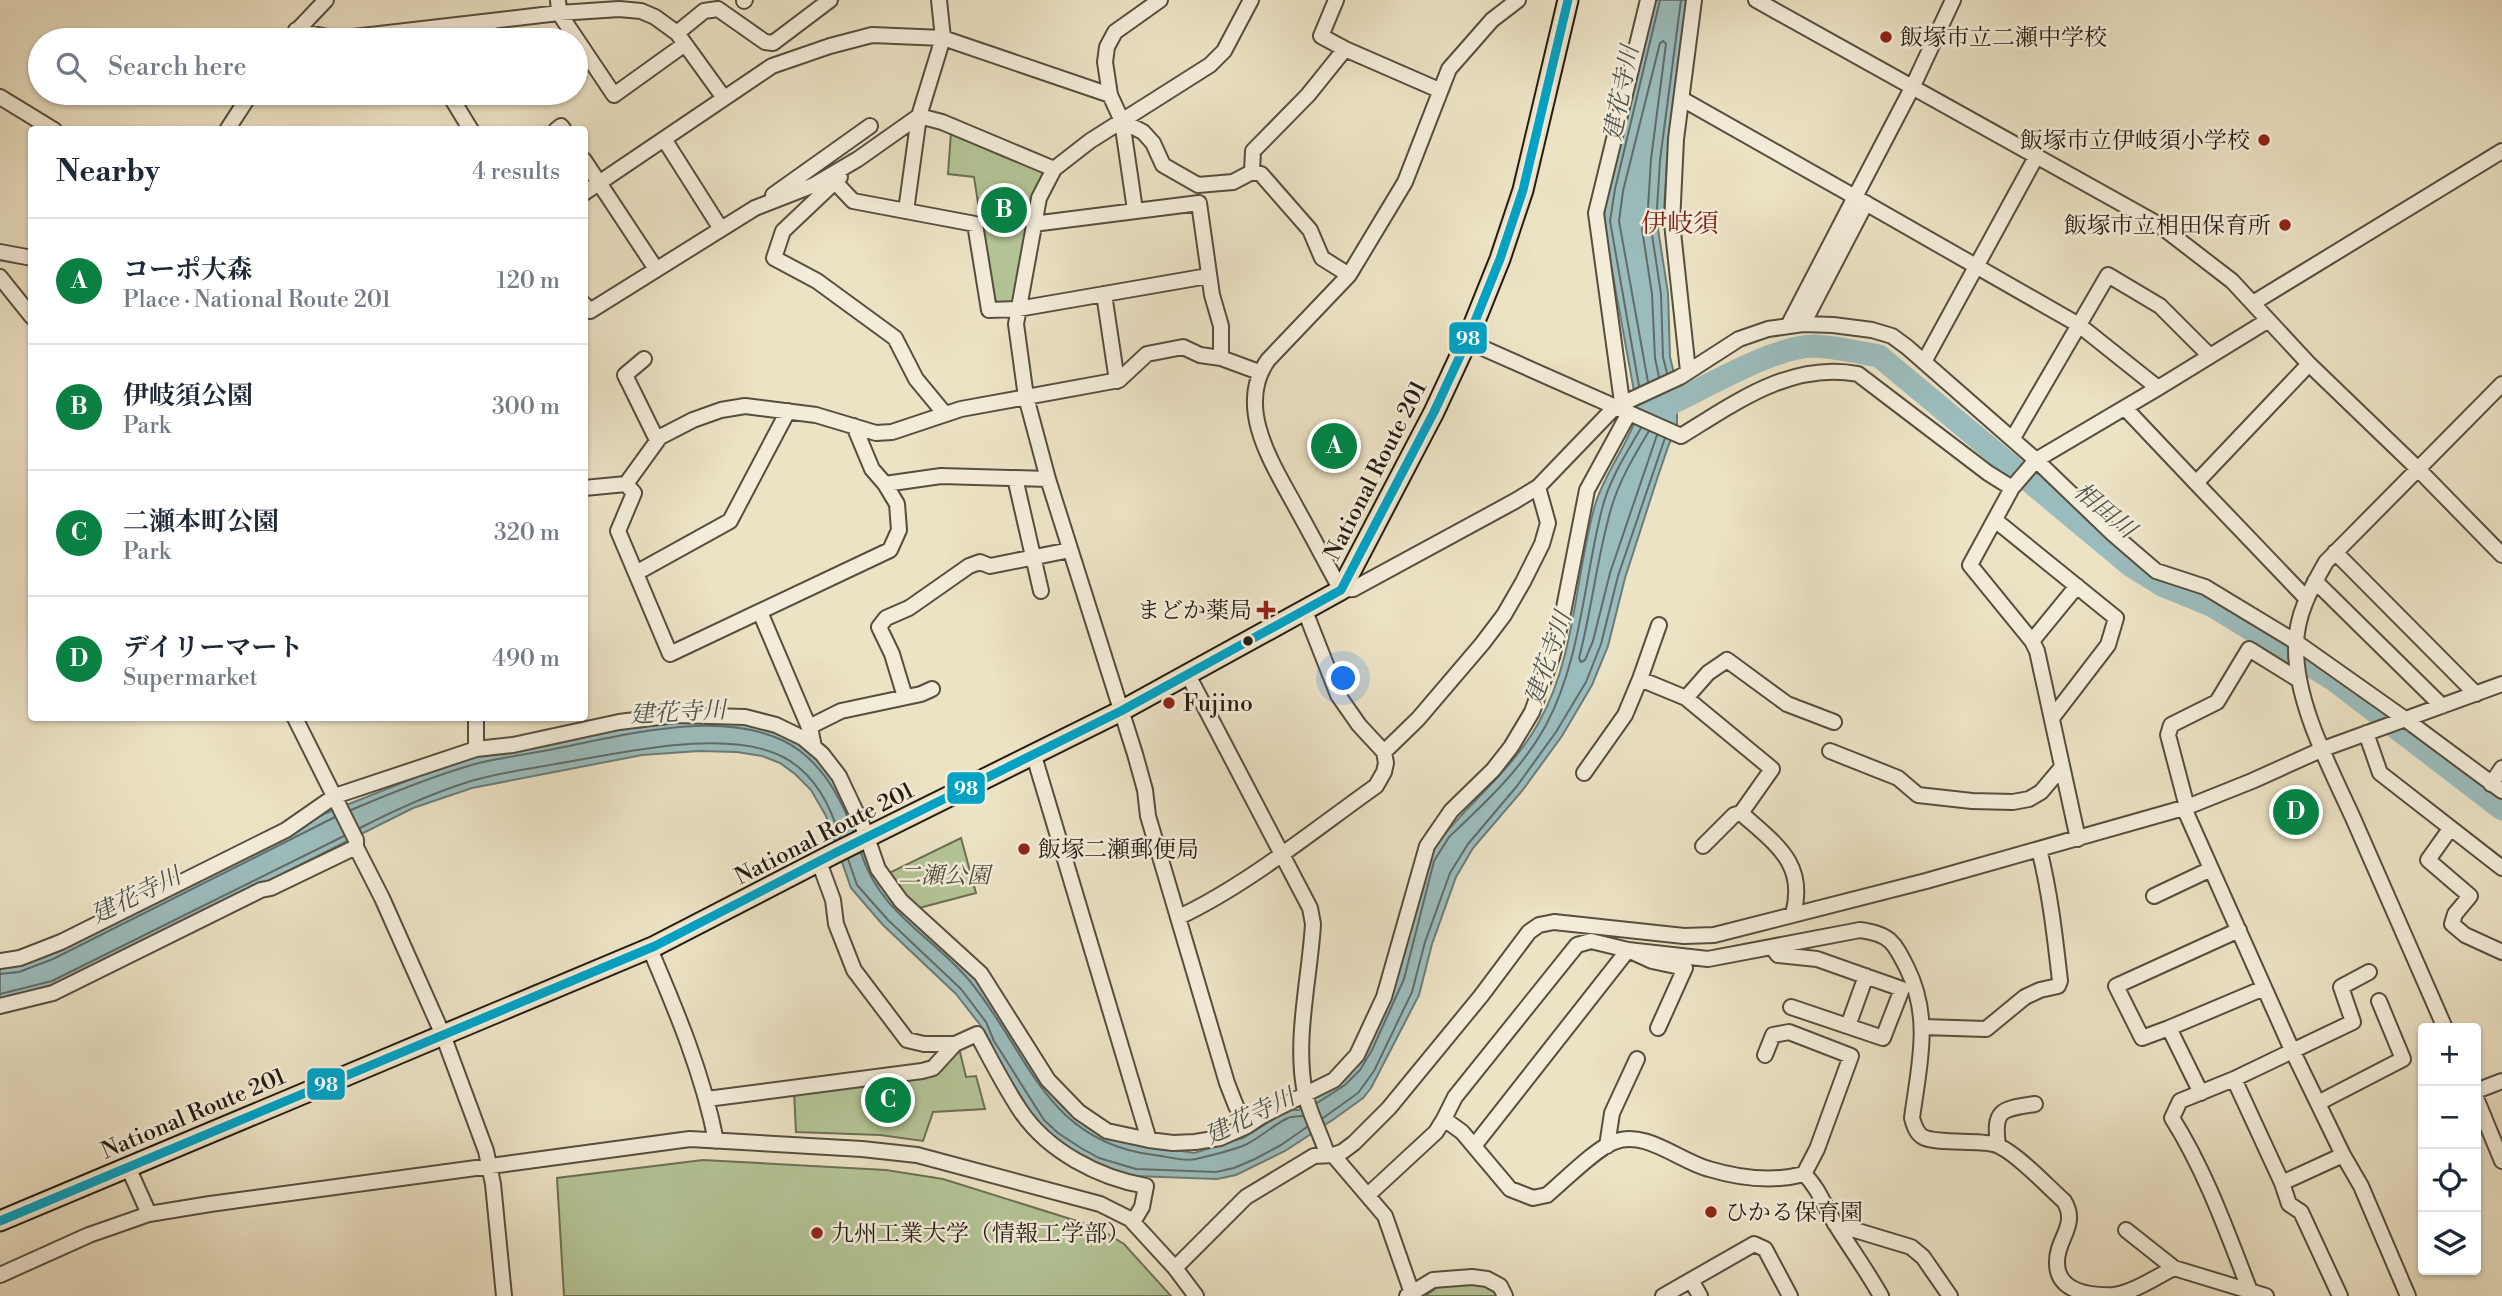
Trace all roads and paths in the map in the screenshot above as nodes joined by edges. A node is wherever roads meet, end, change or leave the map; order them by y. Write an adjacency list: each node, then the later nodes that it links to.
1 (327, 0): 15 (street)
2 (830, 0): 20 (street)
3 (939, 0): 19 (street)
4 (1160, 0): 25 (street)
5 (1251, 0): 32 (street)
6 (1336, 0): 21 (street)
7 (1518, 0): 24 (street)
8 (1568, 0): 69 (highway, National Route 201)
9 (1648, 0): 81 (street)
10 (1694, 0): 28 (street)
11 (1756, 0): 23 (street)
12 (1953, 0): 23 (street)
13 (559, 7): 14 (street); 18 (street); 20 (street)
14 (484, 23): 16 (street); 17 (street)
15 (299, 28)
16 (438, 28)
17 (488, 28)
18 (572, 28)
19 (943, 38): 25 (street); 27 (street); 31 (street)
20 (681, 39): 22 (street); 27 (street)
21 (1345, 49): 24 (street); 43 (street)
22 (588, 53)
23 (1912, 88): 39 (street); 47 (street)
24 (1439, 90): 57 (street)
25 (1110, 95): 32 (street)
26 (0, 97): 34 (street)
27 (724, 97): 37 (street)
28 (1682, 99): 47 (street); 76 (street)
29 (244, 105): 35 (street)
30 (456, 105): 36 (street)
31 (919, 116): 40 (street); 42 (street); 50 (street)
32 (1122, 121): 42 (street); 43 (street); 49 (street)
33 (870, 125): 48 (street)
34 (47, 126)
35 (230, 126)
36 (469, 126)
37 (664, 139): 45 (street); 52 (street)
38 (2502, 151): 61 (street)
39 (2036, 157): 55 (street); 61 (street)
40 (858, 159): 44 (street); 48 (street)
41 (588, 166): 45 (street)
42 (1054, 169): 51 (street)
43 (1252, 172): 57 (street)
44 (835, 181): 50 (street); 84 (street)
45 (600, 182): 46 (street); 56 (street)
46 (588, 190)
47 (1861, 200): 55 (street); 66 (street); 68 (street)
48 (755, 208): 52 (street)
49 (1135, 210): 51 (street); 58 (street)
50 (906, 211): 63 (street)
51 (1033, 224): 63 (street)
52 (721, 229): 56 (street)
53 (0, 252): 54 (street)
54 (28, 257)
55 (1976, 267): 67 (street); 73 (street)
56 (656, 269): 62 (street)
57 (1349, 275): 75 (street)
58 (1208, 276): 60 (street); 71 (street)
59 (0, 277): 64 (street)
60 (1104, 294): 63 (street); 77 (street)
61 (2253, 303): 65 (street)
62 (588, 309)
63 (1018, 309): 80 (street)
64 (28, 312)
65 (2267, 321): 70 (street); 74 (street)
66 (1803, 324): 68 (street); 73 (street)
67 (2079, 325): 70 (street); 79 (street); 86 (street)
68 (1788, 326): 76 (street)
69 (1467, 341): 81 (street); 106 (highway, National Route 201)
70 (2210, 356): 79 (street)
71 (1221, 358): 75 (street); 77 (street)
72 (644, 359): 87 (street)
73 (1924, 362): 86 (street)
74 (2309, 364): 89 (street); 94 (street)
75 (1259, 372): 106 (street)
76 (1684, 374): 81 (street)
77 (1117, 381): 80 (street)
78 (2502, 384): 89 (street)
79 (2158, 388): 82 (street)
80 (1026, 397): 84 (street); 91 (street)
81 (1626, 407): 95 (street); 97 (street); 183 (street)
82 (2125, 408): 88 (street); 94 (street)
83 (788, 411): 85 (street); 87 (street); 103 (street)
84 (945, 414): 85 (street)
85 (854, 426): 93 (street)
86 (2012, 439): 88 (street)
87 (657, 440): 92 (street)
88 (2036, 460): 97 (street); 113 (street)
89 (2417, 468): 100 (street); 101 (street)
90 (1015, 478): 91 (street); 93 (street); 102 (street)
91 (1048, 478): 99 (street)
92 (626, 484): 96 (street); 103 (street)
93 (885, 484): 110 (street)
94 (2196, 484): 108 (street)
95 (1538, 487): 106 (street); 135 (street)
96 (588, 488)
97 (2012, 488): 98 (street)
98 (1995, 520): 105 (street); 112 (street)
99 (1070, 550): 102 (street); 123 (street)
100 (2336, 552): 104 (street); 119 (street)
101 (2502, 555)
102 (1035, 556): 107 (street); 120 (street)
103 (636, 573): 110 (street)
104 (2315, 581): 108 (street); 122 (street)
105 (2077, 586): 112 (street); 124 (street)
106 (1341, 590): 109 (highway, National Route 201)
107 (1041, 591)
108 (2305, 597): 113 (street)
109 (1305, 611): 114 (highway, National Route 201); 135 (street)
110 (760, 612): 129 (street)
111 (1659, 625): 116 (street)
112 (2032, 641): 124 (street)
113 (2296, 644): 115 (street); 125 (street)
114 (1188, 675): 123 (highway, National Route 201); 150 (street)
115 (2298, 676): 133 (street); 142 (street)
116 (1640, 679): 121 (street); 139 (street)
117 (2502, 684): 119 (street)
118 (932, 689): 120 (street)
119 (2476, 694): 122 (street)
120 (905, 697): 129 (street)
121 (1686, 698): 128 (street); 143 (street)
122 (2442, 706): 125 (street)
123 (1121, 711): 136 (highway, National Route 201); 156 (street)
124 (2052, 718): 137 (street)
125 (2403, 720): 130 (street); 140 (street)
126 (297, 721): 141 (street)
127 (476, 721): 132 (street)
128 (1834, 722)
129 (809, 727): 131 (street)
130 (2366, 733): 133 (street); 144 (street)
131 (814, 747): 132 (street); 145 (street)
132 (477, 749): 141 (street)
133 (2323, 749): 142 (street); 169 (street)
134 (1830, 751): 137 (street)
135 (1384, 752): 150 (street)
136 (1034, 756): 145 (highway, National Route 201); 190 (street)
137 (2062, 767): 146 (street)
138 (2502, 768): 140 (street)
139 (1584, 773)
140 (2497, 788)
141 (337, 800): 147 (street); 162 (street)
142 (2186, 807): 146 (street); 153 (street)
143 (1741, 813): 148 (street); 155 (street)
144 (2451, 829): 152 (street); 161 (street)
145 (866, 839): 151 (highway, National Route 201); 190 (street)
146 (2078, 839): 149 (street)
147 (356, 843): 167 (street); 174 (street)
148 (1703, 846)
149 (2039, 849): 155 (street); 171 (street)
150 (1282, 853): 156 (street); 183 (street)
151 (819, 862): 159 (highway, National Route 201); 175 (street)
152 (2502, 868)
153 (2211, 869): 154 (street); 157 (street)
154 (2154, 895)
155 (1793, 914): 195 (street)
156 (1179, 918): 189 (street)
157 (2239, 930): 165 (street); 173 (street)
158 (1772, 947): 160 (street); 164 (street); 171 (street)
159 (650, 948): 174 (highway, National Route 201); 184 (street)
160 (1628, 950): 172 (street); 188 (street); 193 (street)
161 (2502, 952)
162 (0, 961)
163 (2369, 972): 176 (street)
164 (1866, 976): 170 (street); 170 (street)
165 (2264, 988): 173 (street); 176 (street)
166 (2379, 1000): 185 (street)
167 (0, 1006)
168 (1791, 1007): 170 (street)
169 (2443, 1023)
170 (1848, 1026)
171 (1923, 1027): 192 (street)
172 (1658, 1028)
173 (2169, 1028): 182 (street)
174 (443, 1035): 198 (street); 199 (highway, National Route 201)
175 (955, 1044): 184 (street); 205 (street)
176 (2292, 1050): 179 (street); 185 (street)
177 (1765, 1055): 200 (street)
178 (1637, 1059): 194 (street)
179 (2234, 1080): 182 (street); 201 (street)
180 (2502, 1081): 181 (street)
181 (2481, 1089)
182 (2201, 1093): 212 (street)
183 (1306, 1095): 189 (street); 195 (street)
184 (706, 1099): 191 (street)
185 (2318, 1103): 196 (street)
186 (2035, 1104): 192 (street)
187 (2481, 1110): 197 (street)
188 (1444, 1119): 193 (street); 202 (street)
189 (1247, 1126): 190 (street)
190 (1149, 1140)
191 (716, 1141): 198 (street); 205 (street)
192 (1998, 1145): 209 (street)
193 (1474, 1146): 194 (street)
194 (1607, 1146): 200 (street)
195 (1330, 1154): 202 (street); 208 (street)
196 (2343, 1155): 201 (street); 224 (street)
197 (2502, 1161)
198 (489, 1166): 203 (street); 214 (street)
199 (128, 1167): 203 (street); 204 (highway, National Route 201)
200 (1804, 1174): 206 (street)
201 (2282, 1183): 223 (street)
202 (1369, 1194): 213 (street)
203 (149, 1214): 210 (street)
204 (0, 1221)
205 (1133, 1222): 208 (street)
206 (1835, 1224): 220 (street); 221 (street)
207 (2126, 1230): 209 (street)
208 (1175, 1268): 215 (street)
209 (2174, 1269): 212 (street)
210 (0, 1275)
211 (1691, 1280): 217 (street); 218 (street); 219 (street)
212 (2250, 1291): 222 (street)
213 (1411, 1295): 216 (street)
214 (504, 1296)
215 (1196, 1296)
216 (1506, 1296)
217 (1663, 1296)
218 (1700, 1296)
219 (1790, 1296)
220 (1881, 1296)
221 (1950, 1296)
222 (2266, 1296)
223 (2340, 1296)
224 (2408, 1296)

